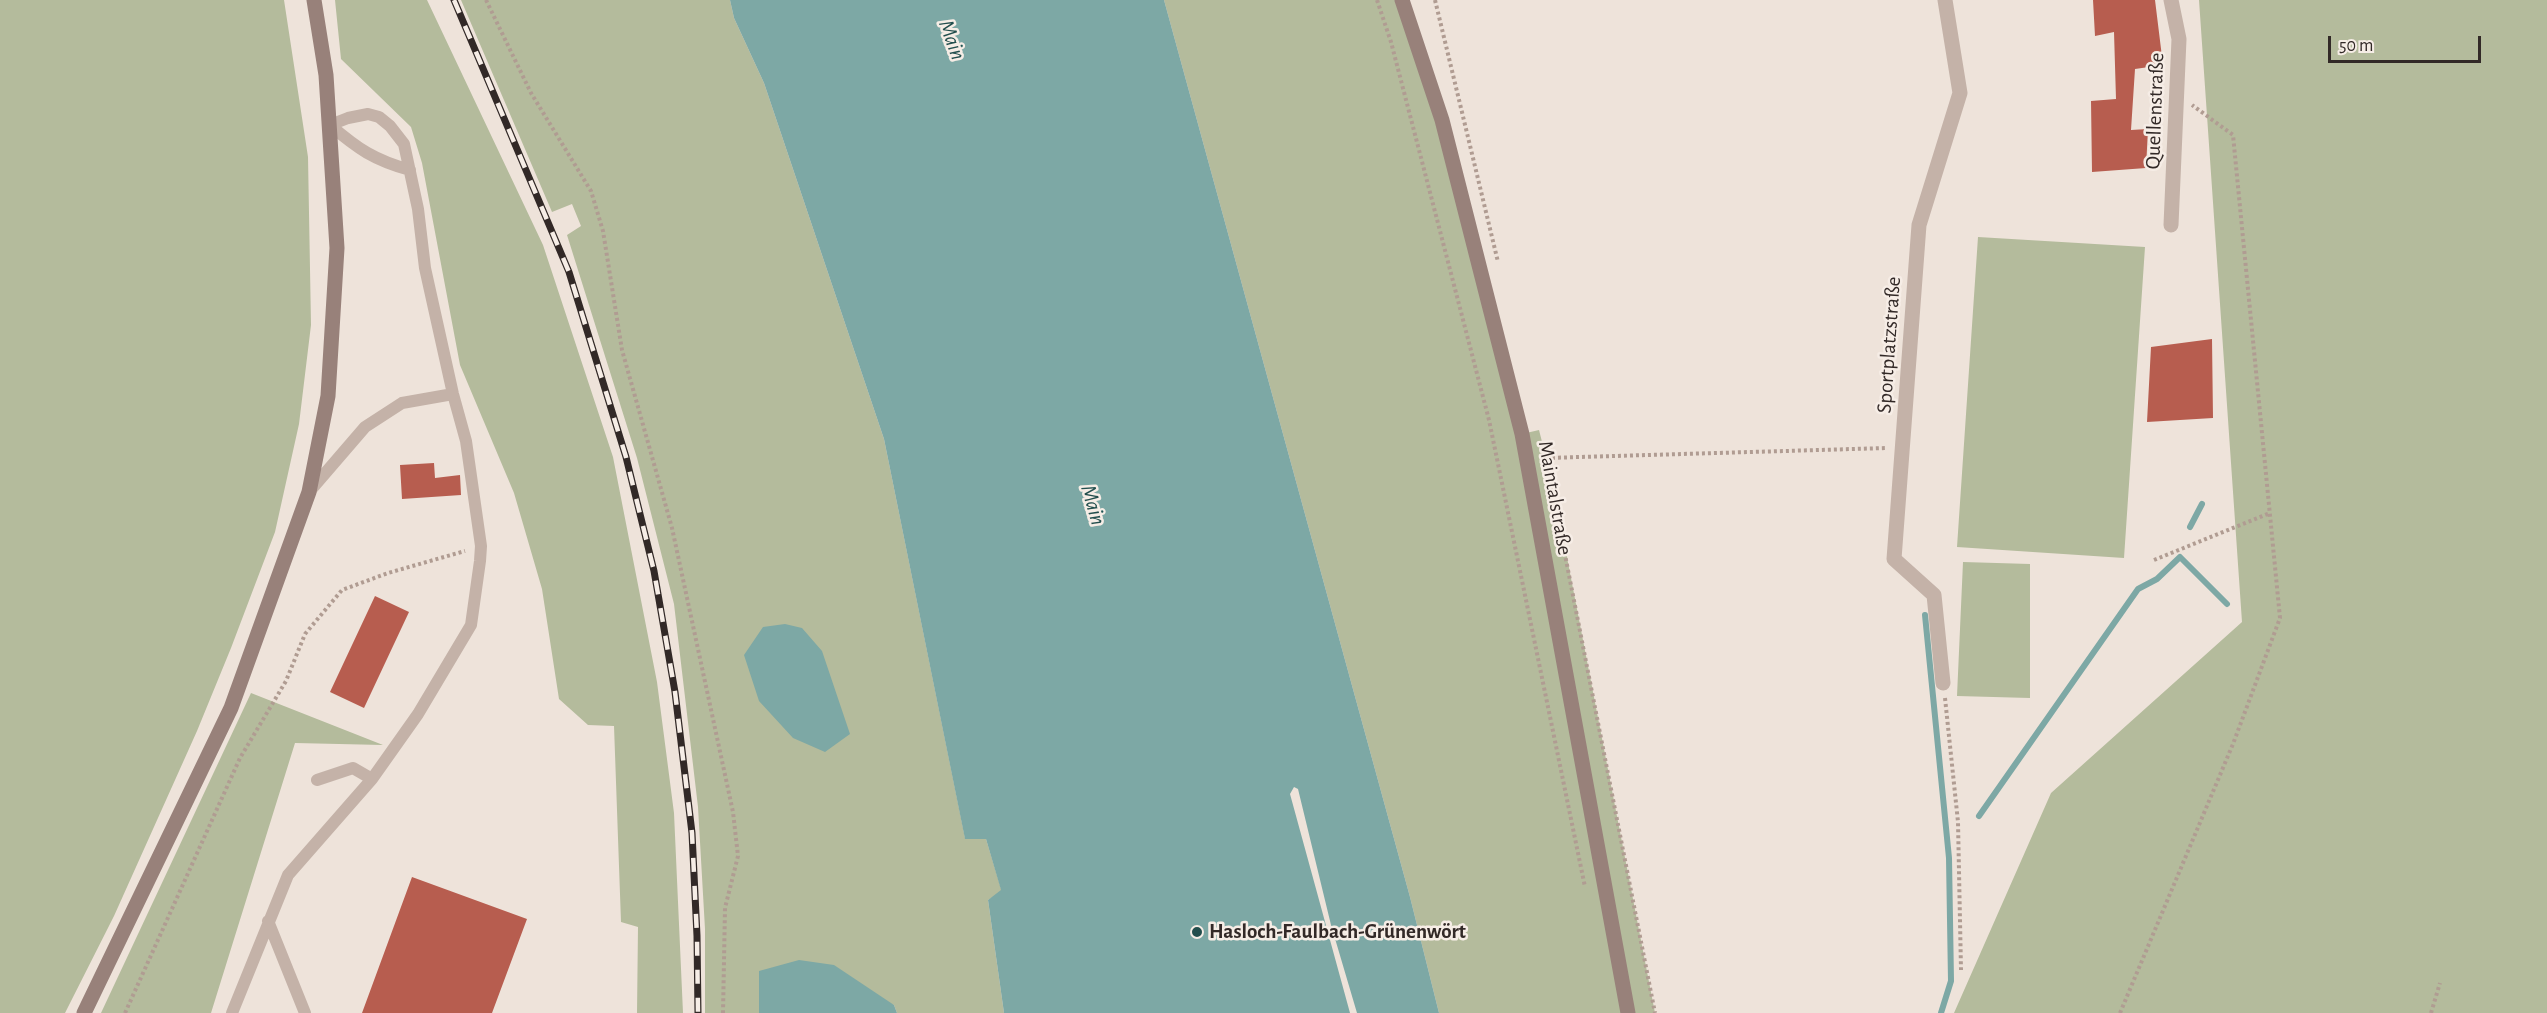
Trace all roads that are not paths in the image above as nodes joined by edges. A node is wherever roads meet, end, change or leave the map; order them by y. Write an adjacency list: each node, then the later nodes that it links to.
1 (314, 0): 5 (main road)
2 (1402, 0): 17 (main road, Maintalstraße)
3 (1945, 0): 10 (street, Sportplatzstraße)
4 (2171, 0): 7 (street, Quellenstraße)
5 (330, 126): 6 (lane); 6 (lane); 9 (main road)
6 (410, 170): 8 (lane)
7 (2171, 225)
8 (453, 394): 9 (lane); 11 (lane)
9 (309, 492): 14 (main road)
10 (1943, 683)
11 (372, 779): 12 (lane); 13 (lane)
12 (316, 780)
13 (268, 921): 15 (lane); 16 (lane)
14 (84, 1013)
15 (231, 1013)
16 (305, 1013)
17 (1628, 1013)

